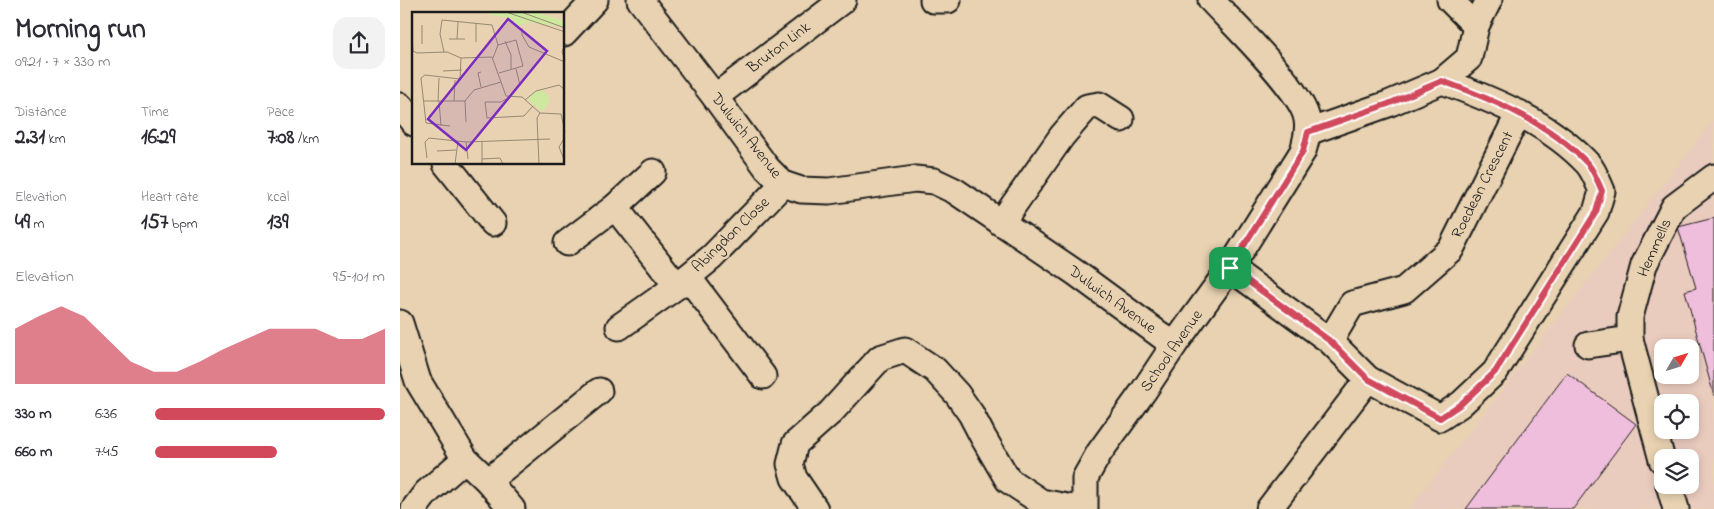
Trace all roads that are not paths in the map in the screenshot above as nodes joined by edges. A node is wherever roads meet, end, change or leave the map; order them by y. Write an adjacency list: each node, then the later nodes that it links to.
1 (594, 0): 10 (street)
2 (640, 0): 12 (street, Dulwich Avenue)
3 (843, 0): 12 (street, Bruton Link)
4 (933, 0): 5 (street)
5 (948, 0)
6 (1211, 0): 17 (street, School Avenue)
7 (1450, 0): 9 (street)
8 (1489, 0): 9 (street)
9 (1476, 26): 11 (street)
10 (565, 32)
11 (1442, 81): 14 (street, Roedean Crescent); 17 (street)
12 (716, 96): 21 (street, Dulwich Avenue)
13 (400, 106): 16 (street)
14 (1519, 113): 31 (street, Roedean Crescent); 35 (street, Roedean Crescent)
15 (1121, 120): 24 (street)
16 (412, 121)
17 (1308, 132): 26 (street, School Avenue)
18 (447, 165): 23 (street)
19 (653, 172): 22 (street)
20 (1714, 177): 30 (street, Hemmells)
21 (783, 184): 24 (street, Dulwich Avenue); 27 (street, Abingdon Close)
22 (615, 207): 25 (street); 27 (street, Abingdon Close)
23 (493, 223)
24 (1001, 223): 32 (street, Dulwich Avenue)
25 (567, 243)
26 (1230, 268): 31 (street, Roedean Crescent); 32 (street, School Avenue)
27 (682, 281): 29 (street, Abingdon Close); 34 (street)
28 (400, 323): 36 (street)
29 (619, 327)
30 (1630, 339): 33 (street); 38 (street, Hemmells)
31 (1330, 341): 35 (street, Roedean Crescent)
32 (1174, 345): 46 (street, School Avenue)
33 (1588, 345)
34 (763, 376)
35 (1368, 379): 47 (street)
36 (409, 385): 39 (street)
37 (599, 391): 40 (street)
38 (1659, 449)
39 (465, 459): 40 (street); 42 (street)
40 (488, 481): 43 (street)
41 (1672, 494): 48 (street)
42 (414, 509)
43 (512, 509)
44 (815, 509): 45 (street)
45 (1078, 509)
46 (1086, 509)
47 (1270, 509)
48 (1676, 509)

